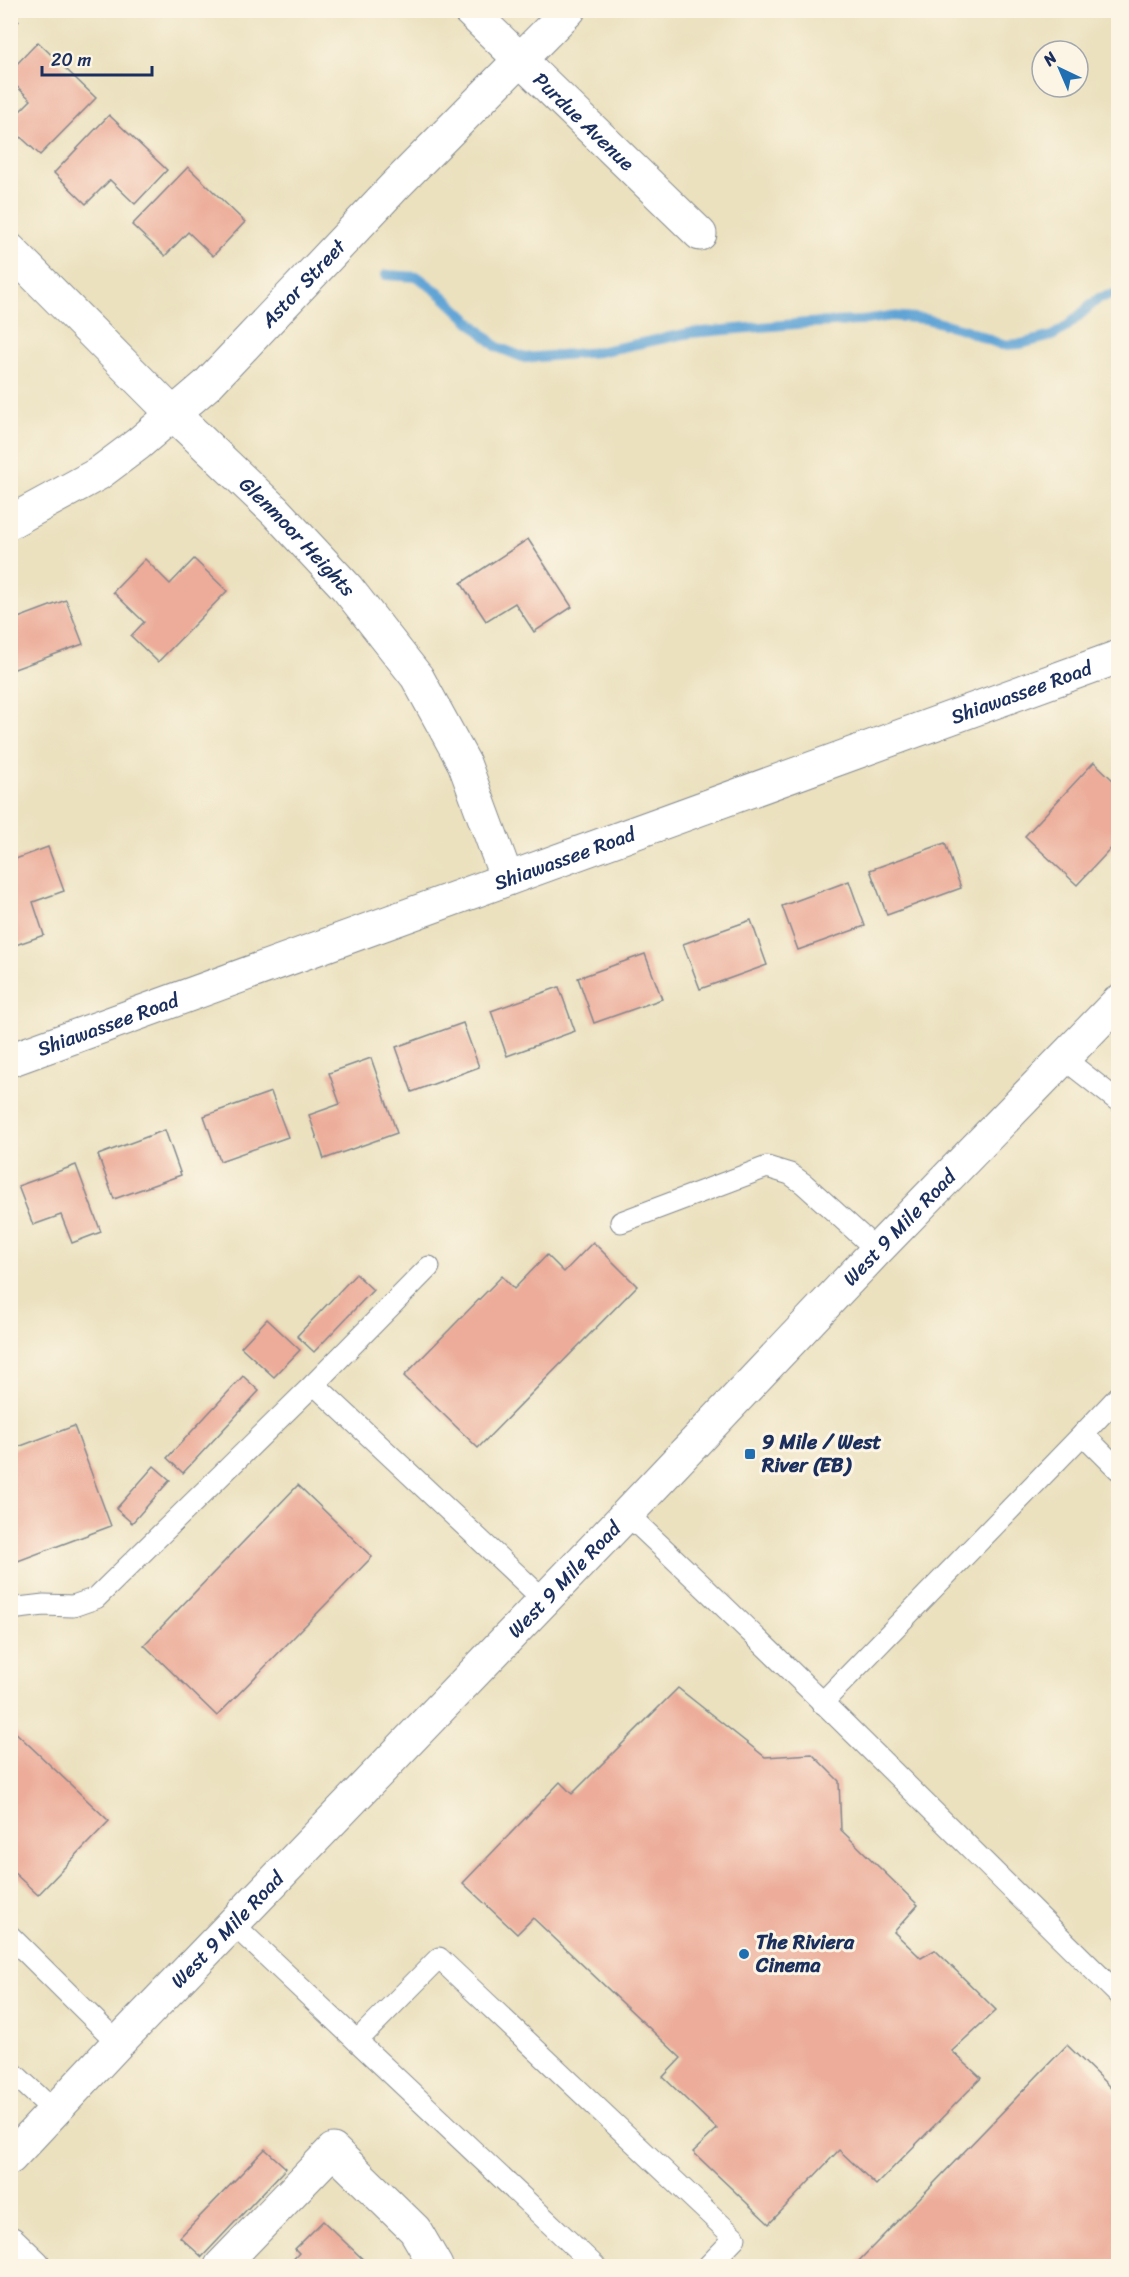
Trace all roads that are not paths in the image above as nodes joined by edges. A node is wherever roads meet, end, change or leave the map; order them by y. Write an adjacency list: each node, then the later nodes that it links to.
1 (469, 10): 3 (street, Purdue Avenue)
2 (569, 10): 3 (street, Astor Street)
3 (520, 60): 4 (street, Purdue Avenue); 6 (street, Astor Street)
4 (700, 234)
5 (10, 250): 6 (street, Glenmoor Heights)
6 (172, 414): 7 (street, Astor Street); 9 (street, Glenmoor Heights)
7 (10, 522)
8 (1119, 657): 9 (street, Shiawassee Road)
9 (507, 879): 12 (street, Shiawassee Road)
10 (1119, 1002): 11 (street, West 9 Mile Road)
11 (1063, 1058): 13 (lane); 15 (street, West 9 Mile Road)
12 (10, 1060)
13 (1119, 1101)
14 (621, 1222): 15 (lane)
15 (877, 1250): 21 (street, West 9 Mile Road)
16 (429, 1267): 17 (lane)
17 (314, 1384): 22 (lane); 23 (lane)
18 (1119, 1397): 19 (lane)
19 (1083, 1434): 20 (lane); 24 (lane)
20 (1119, 1469)
21 (627, 1514): 22 (street, West 9 Mile Road); 24 (lane)
22 (544, 1600): 25 (street, West 9 Mile Road)
23 (10, 1609)
24 (822, 1703): 27 (lane)
25 (233, 1924): 28 (lane); 29 (street, West 9 Mile Road)
26 (10, 1936): 29 (lane)
27 (1116, 1987)
28 (357, 2041): 37 (lane); 38 (lane)
29 (118, 2043): 31 (street, West 9 Mile Road)
30 (10, 2070): 31 (lane)
31 (55, 2112): 32 (street, West 9 Mile Road)
32 (10, 2158)
33 (10, 2243): 34 (street)
34 (34, 2266)
35 (221, 2266): 36 (street)
36 (436, 2266)
37 (595, 2266)
38 (708, 2266)

